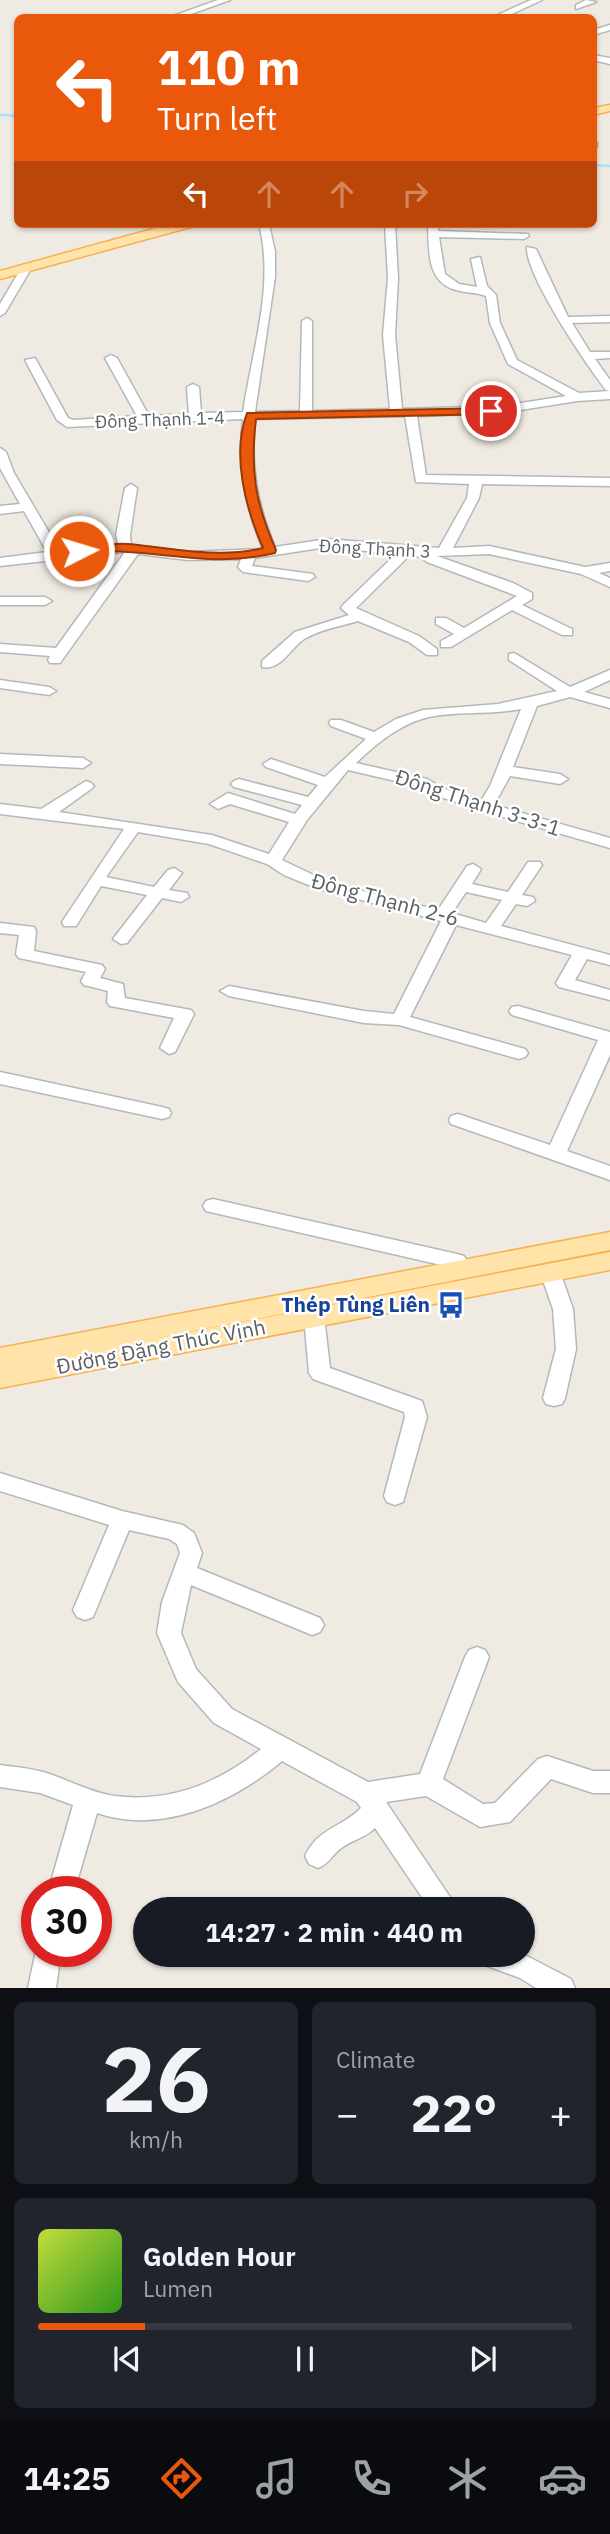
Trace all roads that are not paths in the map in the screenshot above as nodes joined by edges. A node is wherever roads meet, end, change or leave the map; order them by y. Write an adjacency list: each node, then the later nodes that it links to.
1 (226, 0): 5 (street)
2 (538, 0): 6 (street)
3 (590, 0): 4 (street)
4 (579, 7)
5 (183, 14)
6 (505, 14)
7 (171, 228): 14 (main road)
8 (265, 228): 32 (street)
9 (390, 228): 29 (street)
10 (433, 229): 11 (street); 16 (street)
11 (524, 236)
12 (531, 249): 19 (street)
13 (476, 260): 16 (street)
14 (27, 267): 15 (main road); 17 (street)
15 (0, 275)
16 (487, 291): 28 (street)
17 (0, 313)
18 (610, 319): 19 (street)
19 (563, 320): 22 (street)
20 (307, 321): 31 (street)
21 (610, 355): 22 (street)
22 (587, 356): 26 (street)
23 (111, 358): 34 (street)
24 (31, 360): 34 (street, Đông Thạnh 1-4)
25 (192, 387): 33 (street)
26 (610, 388)
27 (610, 395): 28 (street, Đông Thạnh 1-4)
28 (577, 397): 30 (street, Đông Thạnh 1-4)
29 (396, 412): 30 (street, Đông Thạnh 1-4); 31 (street, Đông Thạnh 1-4)
30 (411, 413): 36 (street)
31 (306, 414): 32 (street, Đông Thạnh 1-4)
32 (250, 415): 33 (street, Đông Thạnh 1-4); 42 (street)
33 (195, 416): 34 (street, Đông Thạnh 1-4)
34 (144, 418)
35 (0, 452): 39 (street)
36 (476, 482): 37 (street); 44 (street)
37 (610, 482)
38 (131, 488): 41 (street)
39 (27, 507): 40 (street); 46 (street)
40 (0, 510)
41 (130, 548): 46 (street, Đông Thạnh 3); 47 (street, Đông Thạnh 3); 61 (street)
42 (270, 550): 43 (street, Đông Thạnh 3); 47 (street, Đông Thạnh 3)
43 (407, 551): 45 (street, Đông Thạnh 3); 56 (street)
44 (444, 552): 45 (street, Đông Thạnh 3); 50 (street, Đông Thạnh 3)
45 (425, 553): 55 (street)
46 (55, 554): 48 (street, Đông Thạnh 3)
47 (249, 555): 51 (street)
48 (0, 562)
49 (610, 567): 50 (street, Đông Thạnh 3)
50 (585, 571): 52 (street)
51 (308, 577)
52 (610, 583)
53 (0, 601): 54 (street)
54 (45, 601)
55 (512, 605): 58 (street); 59 (street)
56 (359, 616): 62 (street); 64 (street)
57 (441, 621): 59 (street)
58 (567, 632)
59 (463, 633): 60 (street)
60 (446, 644)
61 (0, 648)
62 (432, 652)
63 (514, 657): 68 (street)
64 (267, 664)
65 (610, 674): 68 (street)
66 (0, 684): 67 (street)
67 (49, 691)
68 (567, 691): 69 (street); 70 (street)
69 (530, 704): 72 (street); 77 (street)
70 (610, 704)
71 (336, 723): 72 (street)
72 (374, 737): 76 (street)
73 (0, 759): 74 (street)
74 (83, 763)
75 (271, 764): 80 (street)
76 (345, 765): 80 (street); 84 (street, Đông Thạnh 3-3-1)
77 (504, 769): 78 (street); 84 (street)
78 (560, 779)
79 (239, 784): 82 (street)
80 (329, 784): 82 (street)
81 (86, 786): 86 (street)
82 (313, 803): 87 (street)
83 (218, 804): 87 (street)
84 (485, 807): 89 (street, Đông Thạnh 3-3-1)
85 (0, 809): 86 (street, Đông Thạnh 2-6)
86 (45, 814): 88 (street, Đông Thạnh 2-6)
87 (299, 820): 90 (street)
88 (134, 826): 90 (street, Đông Thạnh 2-6); 94 (street)
89 (610, 843)
90 (273, 861): 99 (street, Đông Thạnh 2-6)
91 (534, 865): 98 (street)
92 (473, 869): 95 (street)
93 (174, 873): 96 (street)
94 (96, 880): 96 (street); 100 (street)
95 (464, 887): 98 (street); 99 (street)
96 (156, 892): 97 (street); 103 (street)
97 (181, 897)
98 (519, 900): 102 (street)
99 (447, 917): 102 (street, Đông Thạnh 2-6); 109 (street)
100 (70, 922)
101 (0, 928): 111 (street)
102 (491, 929): 104 (street, Đông Thạnh 2-6)
103 (121, 939)
104 (582, 953): 105 (street, Đông Thạnh 2-6); 107 (street)
105 (610, 960)
106 (229, 990): 109 (street)
107 (610, 995)
108 (518, 1011): 110 (street)
109 (400, 1020): 112 (street)
110 (610, 1037): 116 (street)
111 (169, 1048)
112 (519, 1053)
113 (0, 1078): 114 (street)
114 (162, 1113)
115 (458, 1120): 116 (street)
116 (556, 1154): 117 (street)
117 (610, 1173)
118 (213, 1206): 121 (street)
119 (610, 1241): 121 (main road, Đường Đặng Thúc Vịnh)
120 (610, 1261): 122 (main road, Đường Đặng Thúc Vịnh)
121 (462, 1269): 124 (main road, Đường Đặng Thúc Vịnh)
122 (550, 1272): 123 (main road, Đường Đặng Thúc Vịnh); 126 (street)
123 (314, 1317): 125 (main road, Đường Đặng Thúc Vịnh); 128 (street)
124 (0, 1358)
125 (0, 1378)
126 (554, 1398)
127 (0, 1482): 129 (street)
128 (396, 1496)
129 (122, 1520): 130 (street); 131 (street)
130 (183, 1572): 132 (street); 134 (street)
131 (85, 1610)
132 (312, 1625)
133 (477, 1657): 137 (street)
134 (280, 1748): 138 (street); 139 (street)
135 (0, 1776): 138 (street)
136 (610, 1782): 137 (street)
137 (429, 1784): 139 (street)
138 (88, 1798): 141 (street)
139 (371, 1801): 140 (street); 142 (street)
140 (318, 1856)
141 (66, 1876)
142 (437, 1897)
143 (45, 1967): 145 (street)
144 (525, 1967): 146 (street)
145 (42, 1988)
146 (561, 1988)

